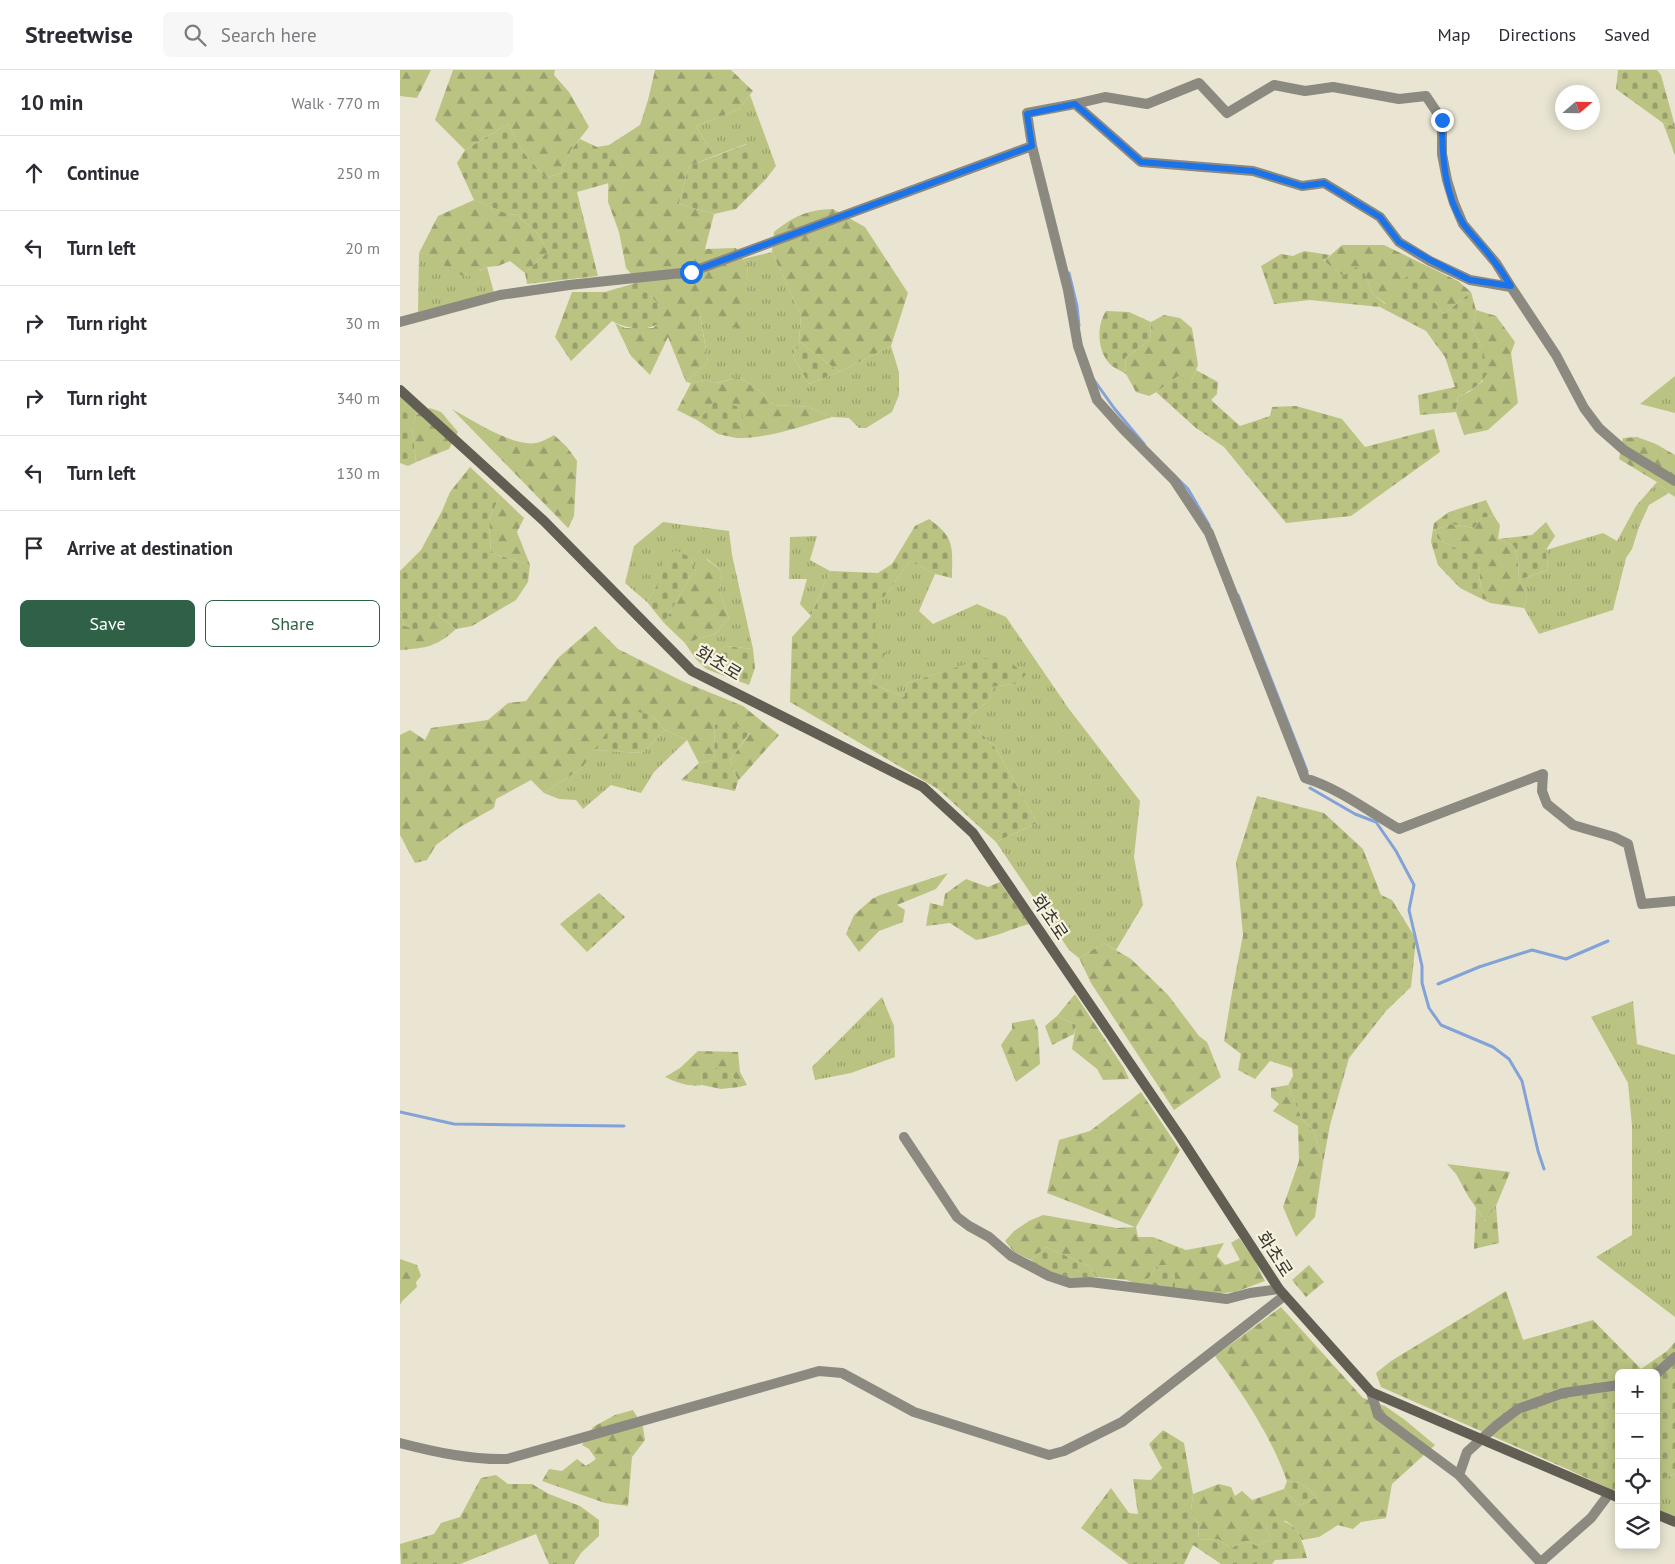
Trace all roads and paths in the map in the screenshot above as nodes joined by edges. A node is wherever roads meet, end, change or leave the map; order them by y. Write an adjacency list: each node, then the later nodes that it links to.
1 (1075, 104): 2 (street); 3 (street); 3 (street)
2 (1032, 146): 4 (street); 7 (street)
3 (1511, 286): 6 (street)
4 (400, 322)
5 (400, 390): 9 (street, 화초로)
6 (1675, 481)
7 (1675, 901)
8 (904, 1137): 9 (street)
9 (1281, 1292): 13 (street, 화초로); 15 (street)
10 (1675, 1357): 11 (street)
11 (1660, 1372)
12 (1615, 1386): 14 (street)
13 (1371, 1392): 14 (street, 화초로); 16 (street)
14 (1481, 1439): 16 (street); 17 (street, 화초로)
15 (400, 1444)
16 (1459, 1475): 20 (street)
17 (1614, 1496): 20 (street)
18 (1660, 1516): 19 (street)
19 (1675, 1522)
20 (1542, 1563)

